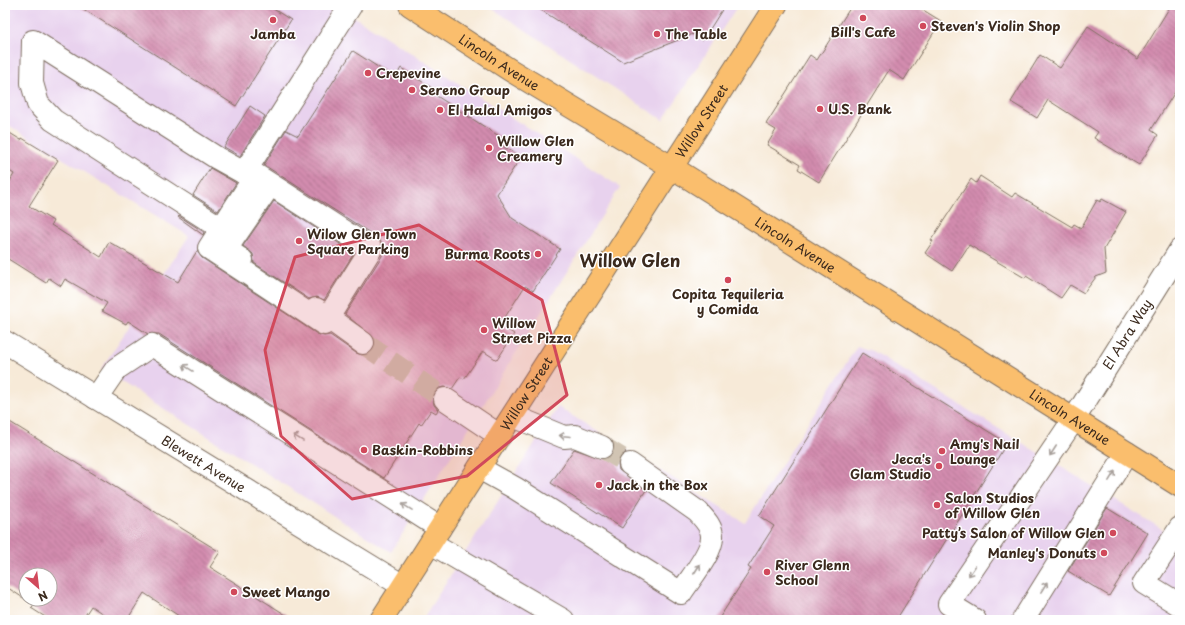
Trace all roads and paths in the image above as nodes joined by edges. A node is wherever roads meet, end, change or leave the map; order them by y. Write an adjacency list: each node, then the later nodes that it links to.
1 (351, 5): 5 (street)
2 (410, 5): 4 (main road, Lincoln Avenue)
3 (776, 5): 4 (main road, Willow Street)
4 (673, 168): 14 (main road, Willow Street); 15 (main road, Lincoln Avenue)
5 (244, 173): 6 (street); 7 (street)
6 (268, 188): 9 (street); 9 (street)
7 (221, 228): 7 (street)
8 (1180, 250): 15 (street, El Abra Way)
9 (328, 317): 11 (street)
10 (5, 342): 12 (street, Blewett Avenue)
11 (363, 343)
12 (96, 398): 23 (street, one-way to 12); 24 (street, Blewett Avenue)
13 (445, 399): 16 (street)
14 (513, 416): 16 (main road, Willow Street); 17 (street, one-way to 14)
15 (1074, 419): 18 (main road, Lincoln Avenue); 28 (street, El Abra Way, one-way to 28)
16 (500, 436): 20 (main road, Willow Street)
17 (602, 447)
18 (1127, 452): 21 (main road, Lincoln Avenue); 29 (street, one-way to 18)
19 (630, 464): 20 (street, one-way to 19)
20 (479, 468): 23 (main road, Willow Street)
21 (1180, 486)
22 (1180, 528): 25 (street)
23 (435, 536): 24 (main road, Willow Street); 27 (street)
24 (403, 586): 26 (main road, Willow Street)
25 (1180, 606)
26 (381, 620)
27 (562, 620)
28 (975, 620)
29 (1023, 620)

